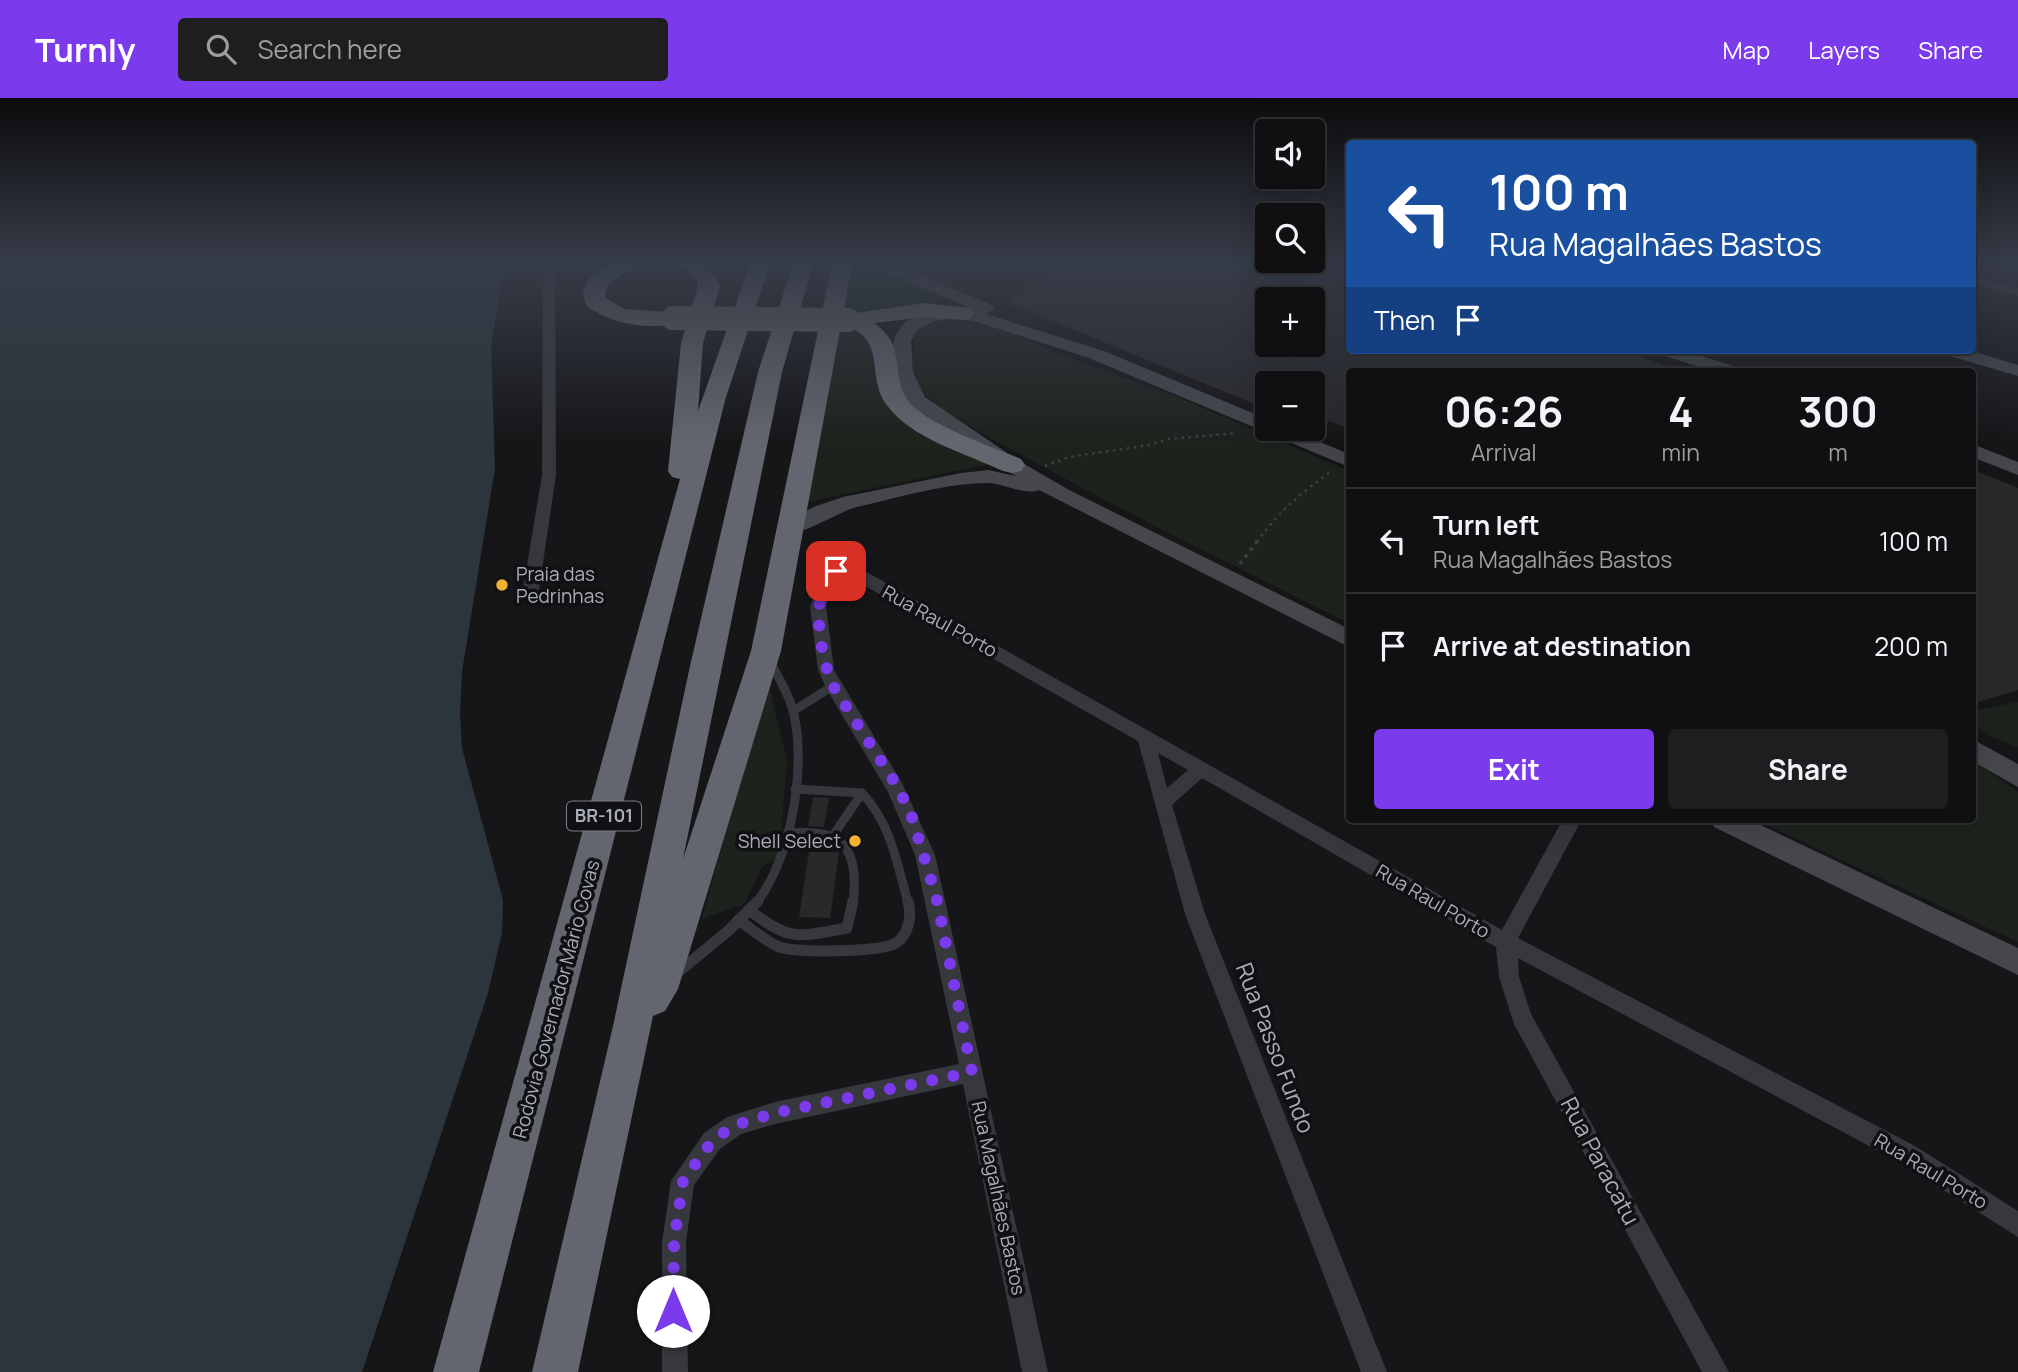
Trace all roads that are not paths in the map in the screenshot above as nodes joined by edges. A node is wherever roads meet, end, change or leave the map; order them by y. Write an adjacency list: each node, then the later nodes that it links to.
1 (549, 323): 25 (street)
2 (699, 323): 22 (highway)
3 (740, 323): 22 (highway, Rodovia Governador Mário Covas / BR-101)
4 (785, 323): 46 (highway)
5 (830, 323): 23 (highway)
6 (857, 323): 20 (highway)
7 (916, 323): 20 (main road)
8 (992, 323): 12 (main road)
9 (1022, 323): 12 (main road)
10 (1677, 354): 13 (main road)
11 (1962, 354): 14 (main road)
12 (1098, 355): 15 (main road)
13 (1721, 368)
14 (2018, 371)
15 (1255, 421)
16 (1302, 441): 18 (main road)
17 (1976, 452): 19 (main road)
18 (1346, 460)
19 (2018, 469)
20 (1020, 470): 21 (main road)
21 (1064, 496): 23 (main road); 26 (main road)
22 (681, 522): 49 (highway, Rodovia Governador Mário Covas / BR-101)
23 (789, 528): 27 (highway)
24 (851, 570): 28 (street, Rua Magalhães Bastos); 30 (street, Rua Raul Porto)
25 (531, 590)
26 (1346, 638)
27 (766, 651): 29 (lane); 45 (highway)
28 (833, 686): 29 (lane); 47 (street, Rua Magalhães Bastos)
29 (793, 711): 34 (lane)
30 (1145, 736): 32 (street, Rua Raul Porto); 36 (street, Rua Passo Fundo)
31 (1976, 751): 33 (main road)
32 (1202, 768): 36 (street); 43 (street, Rua Raul Porto)
33 (2015, 773)
34 (794, 789): 35 (lane); 39 (lane)
35 (862, 793): 40 (lane); 42 (lane)
36 (1162, 803): 53 (street, Rua Passo Fundo)
37 (1571, 823): 43 (street)
38 (1731, 823): 44 (main road)
39 (788, 832): 40 (lane); 41 (lane)
40 (832, 837): 41 (lane)
41 (749, 911): 42 (lane)
42 (738, 920): 45 (lane)
43 (1506, 942): 48 (street, Rua Raul Porto); 54 (street, Rua Paracatu)
44 (2018, 962)
45 (659, 989): 46 (highway)
46 (632, 1026): 50 (highway)
47 (972, 1072): 51 (street); 52 (street, Rua Magalhães Bastos)
48 (2018, 1225)
49 (456, 1372)
50 (555, 1372)
51 (675, 1372)
52 (1035, 1372)
53 (1374, 1372)
54 (1716, 1372)

